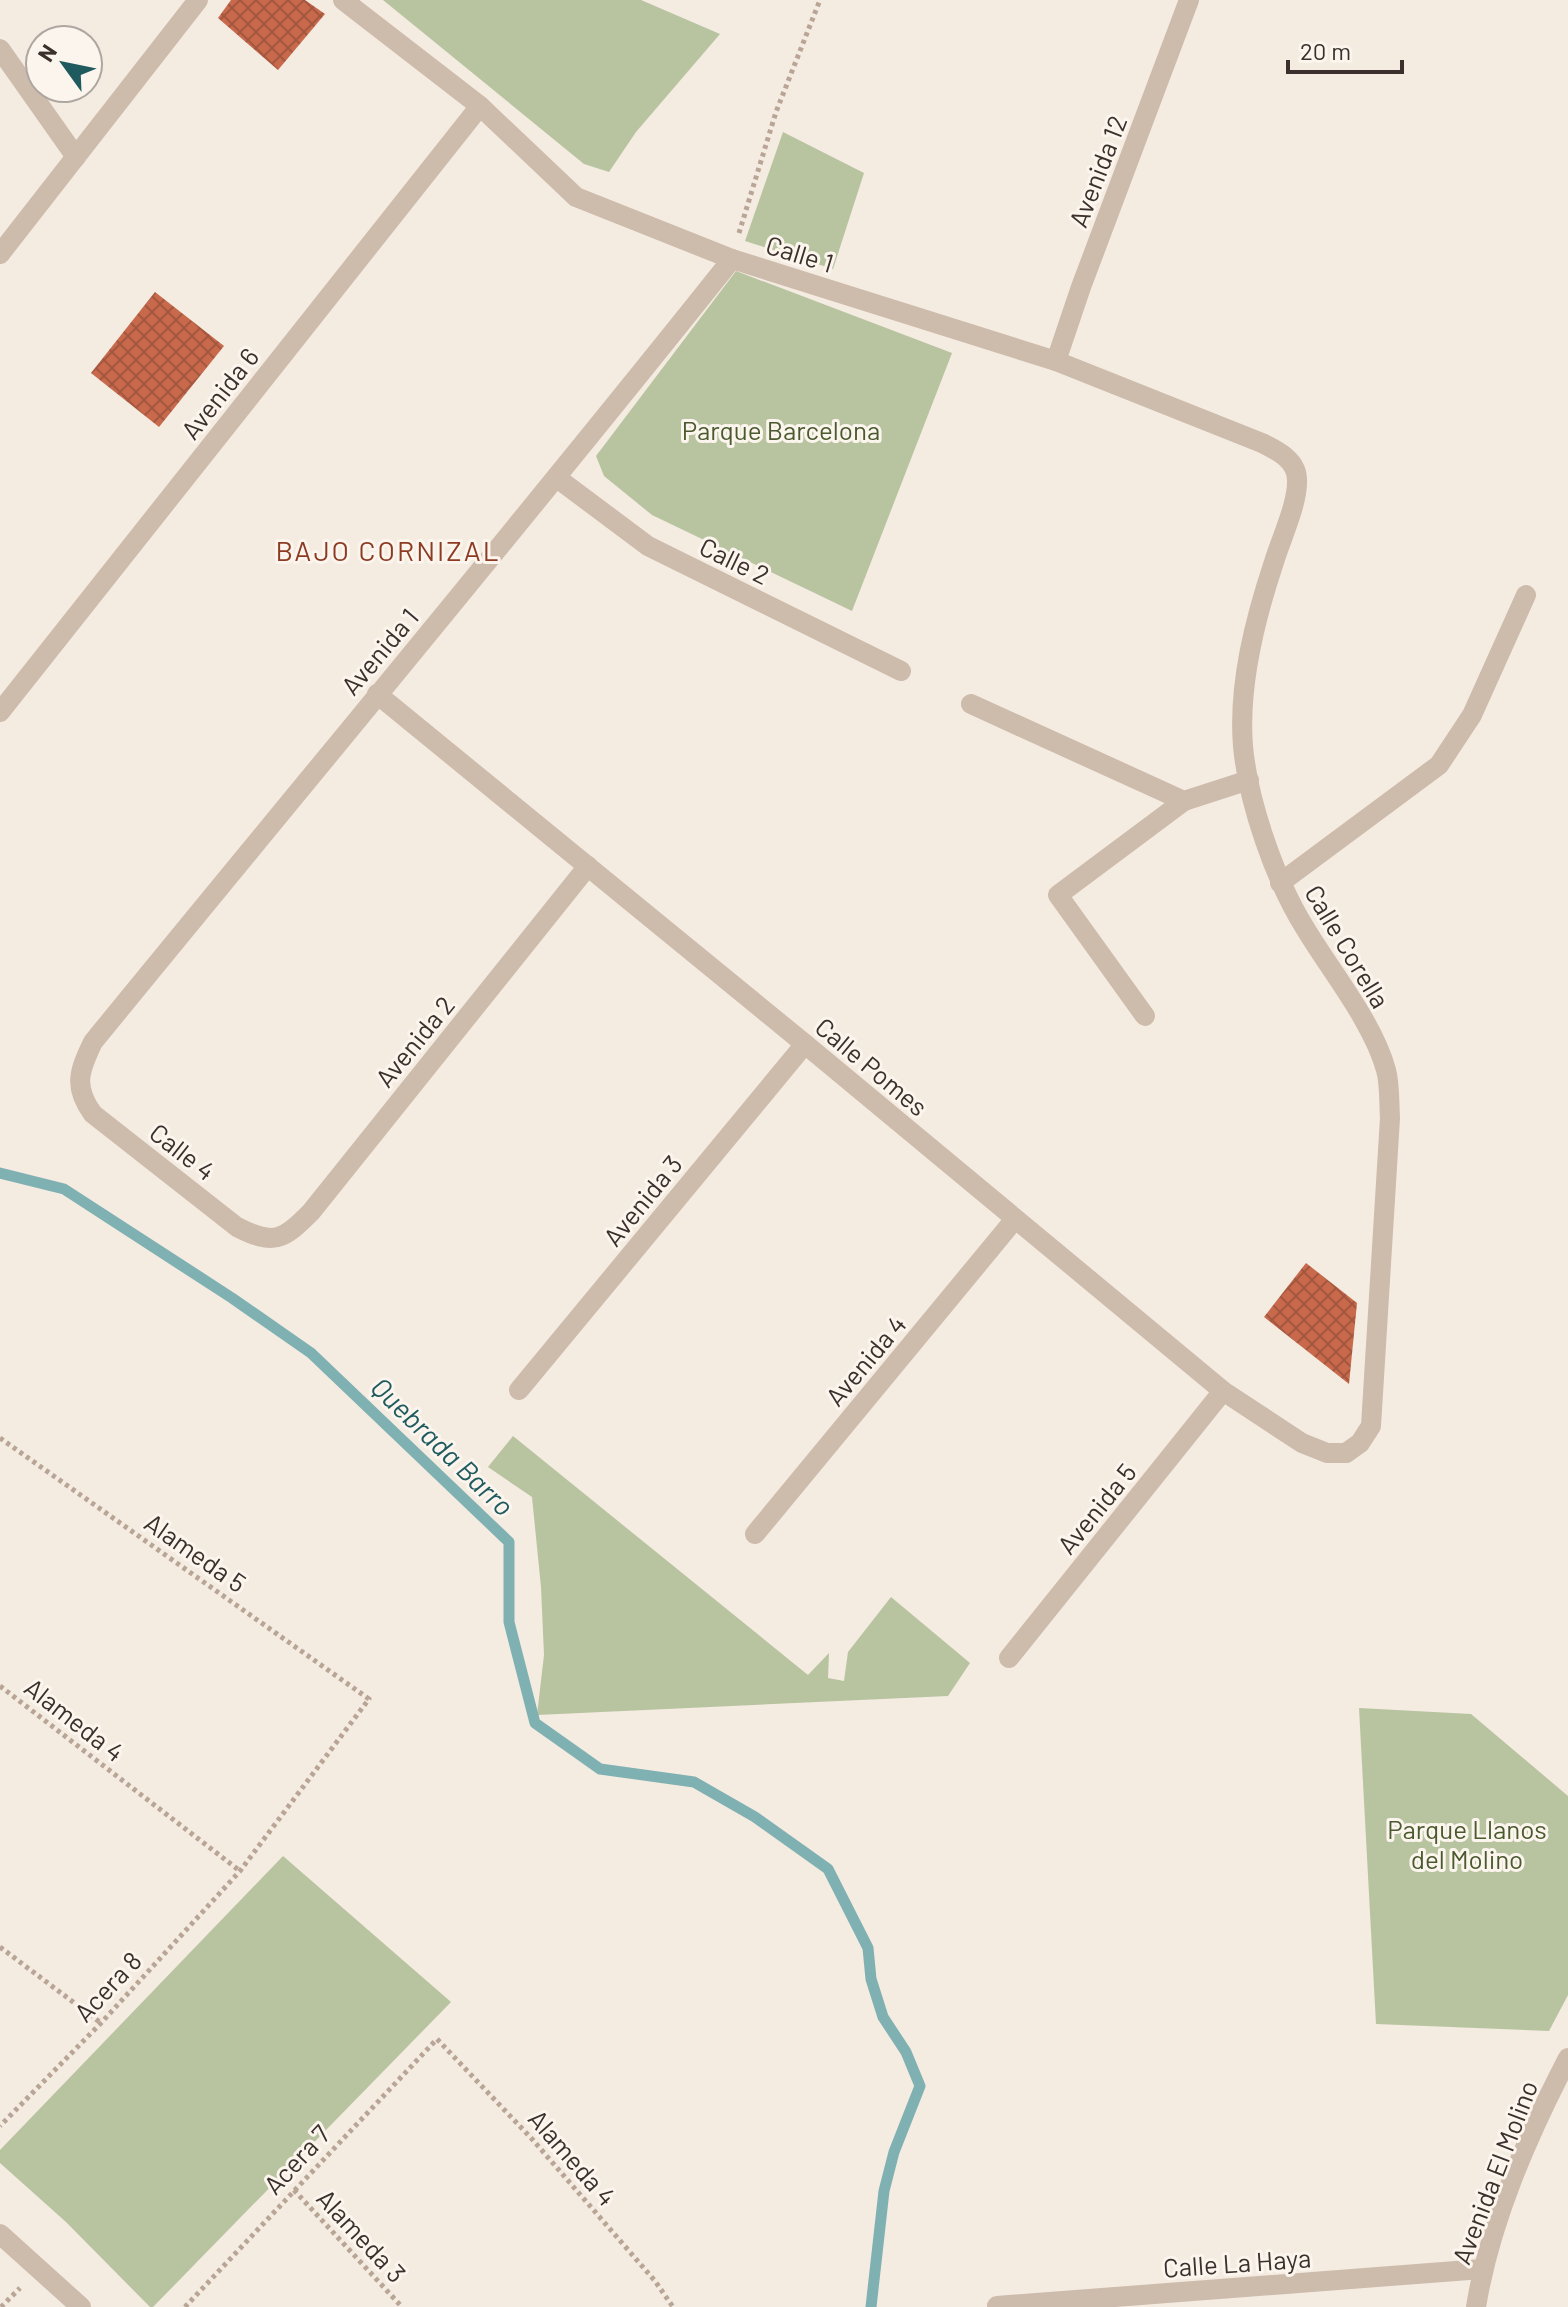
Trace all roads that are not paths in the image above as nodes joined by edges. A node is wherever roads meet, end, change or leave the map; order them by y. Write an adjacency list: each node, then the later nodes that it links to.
1 (198, 0): 6 (street)
2 (343, 0): 5 (street, Calle 1)
3 (1189, 0): 9 (street, Avenida 12)
4 (0, 49): 6 (street)
5 (480, 106): 8 (street, Calle 1); 16 (street, Avenida 6)
6 (76, 157): 7 (street)
7 (0, 254)
8 (732, 259): 9 (street, Calle 1); 11 (street, Avenida 1)
9 (1056, 361): 10 (street, Calle 1)
10 (1293, 464): 17 (street, Calle Corella)
11 (557, 478): 13 (street, Calle 2); 14 (street, Avenida 1)
12 (1526, 595): 20 (street)
13 (901, 671)
14 (377, 694): 19 (street, Calle Pomes); 23 (street, Avenida 1)
15 (971, 704): 18 (street)
16 (0, 712)
17 (1249, 780): 18 (street); 20 (street, Calle Corella)
18 (1184, 801): 21 (street)
19 (588, 866): 22 (street, Calle Pomes); 25 (street, Avenida 2)
20 (1280, 883): 28 (street, Calle Corella)
21 (1145, 1016)
22 (805, 1044): 24 (street, Calle Pomes); 26 (street, Avenida 3)
23 (80, 1083): 25 (street, Calle 4)
24 (1015, 1219): 27 (street, Calle Pomes); 29 (street, Avenida 4)
25 (274, 1240)
26 (519, 1390)
27 (1223, 1391): 28 (street, Calle Pomes); 30 (street, Avenida 5)
28 (1346, 1453)
29 (755, 1534)
30 (1009, 1658)
31 (1568, 2058): 33 (street, Avenida El Molino)
32 (0, 2234): 35 (street)
33 (1482, 2269): 34 (street, Calle La Haya); 36 (street, Avenida El Molino)
34 (997, 2306)
35 (81, 2307)
36 (1476, 2307)

